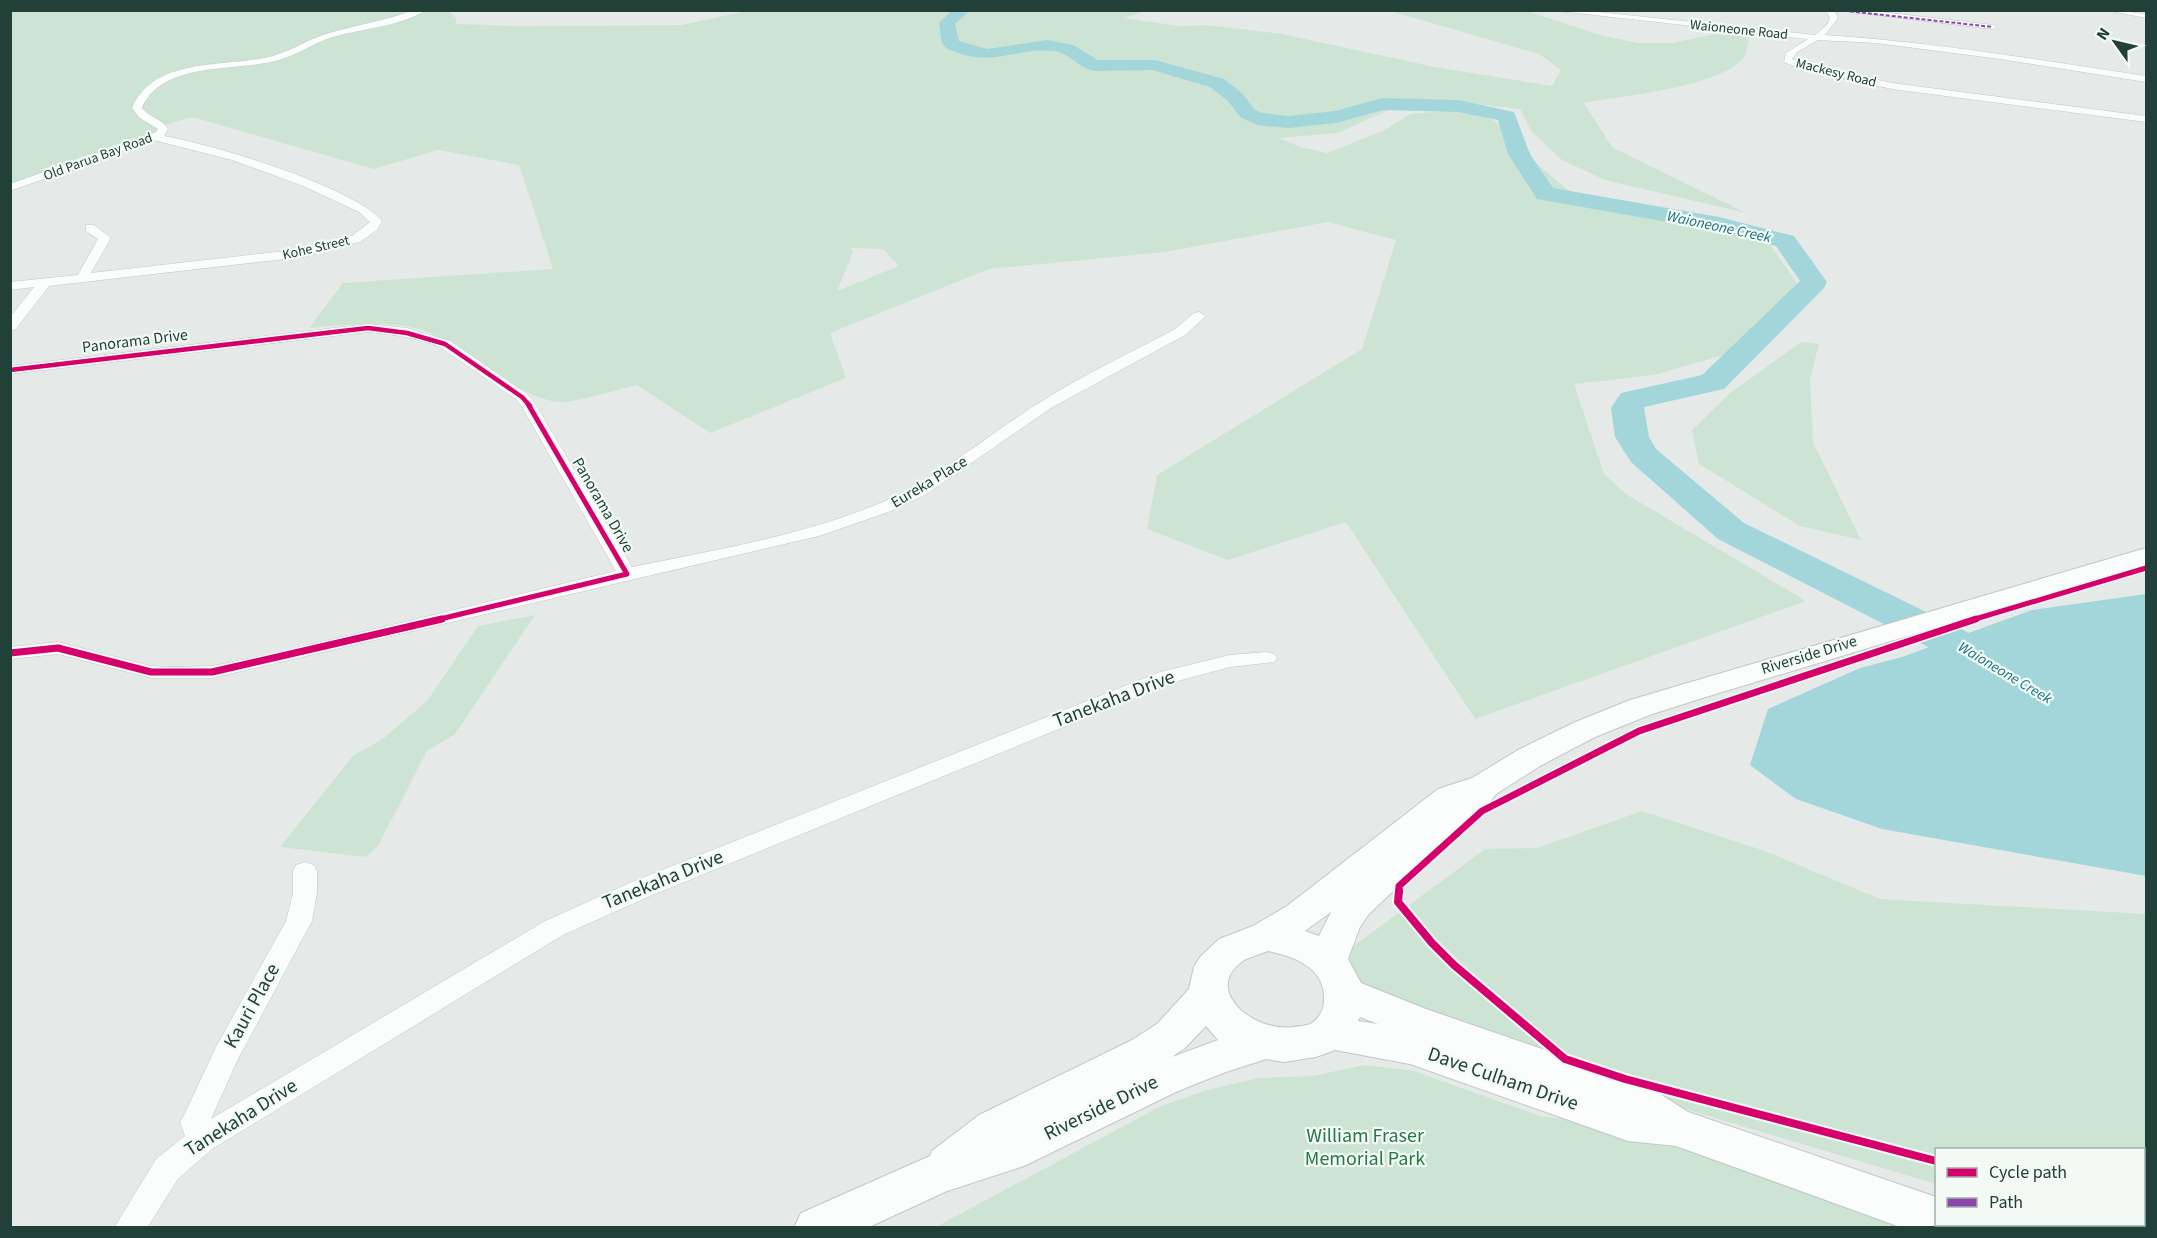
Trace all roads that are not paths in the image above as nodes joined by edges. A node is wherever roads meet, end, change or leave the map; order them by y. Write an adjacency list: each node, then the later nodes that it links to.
1 (423, 10): 11 (street, Old Parua Bay Road)
2 (1552, 10): 8 (street, Waioneone Road)
3 (1830, 10): 8 (street)
4 (1838, 10): 7 (street)
5 (2115, 10): 6 (street)
6 (2146, 16)
7 (1993, 27)
8 (1819, 37): 9 (street, Mackesy Road); 10 (street, Mackesy Road)
9 (2146, 79)
10 (2146, 119)
11 (154, 137): 12 (street, Old Parua Bay Road); 14 (street, Kohe Street)
12 (10, 188)
13 (90, 228): 14 (street)
14 (82, 278): 15 (street, Kohe Street)
15 (44, 283): 16 (street, Kohe Street); 18 (street)
16 (10, 286)
17 (1198, 316): 21 (street, Eureka Place)
18 (10, 327)
19 (10, 370): 21 (street, Panorama Drive)
20 (2146, 556): 24 (main road, Riverside Drive)
21 (627, 574): 22 (street, Panorama Drive)
22 (10, 653)
23 (1267, 658): 32 (street, Tanekaha Drive)
24 (1484, 786): 26 (main road, Riverside Drive); 27 (main road, Riverside Drive)
25 (305, 871): 32 (street, Kauri Place)
26 (1266, 936): 27 (main road); 28 (main road)
27 (1336, 977): 29 (main road); 31 (main road, Dave Culham Drive)
28 (1207, 996): 30 (main road); 33 (main road, Riverside Drive)
29 (1329, 1032): 30 (main road); 31 (main road, Dave Culham Drive)
30 (1264, 1043): 33 (main road, Riverside Drive)
31 (1676, 1127): 34 (main road, Dave Culham Drive)
32 (202, 1140): 35 (street, Tanekaha Drive)
33 (939, 1173): 36 (main road, Riverside Drive)
34 (1935, 1218)
35 (129, 1227)
36 (817, 1227)

